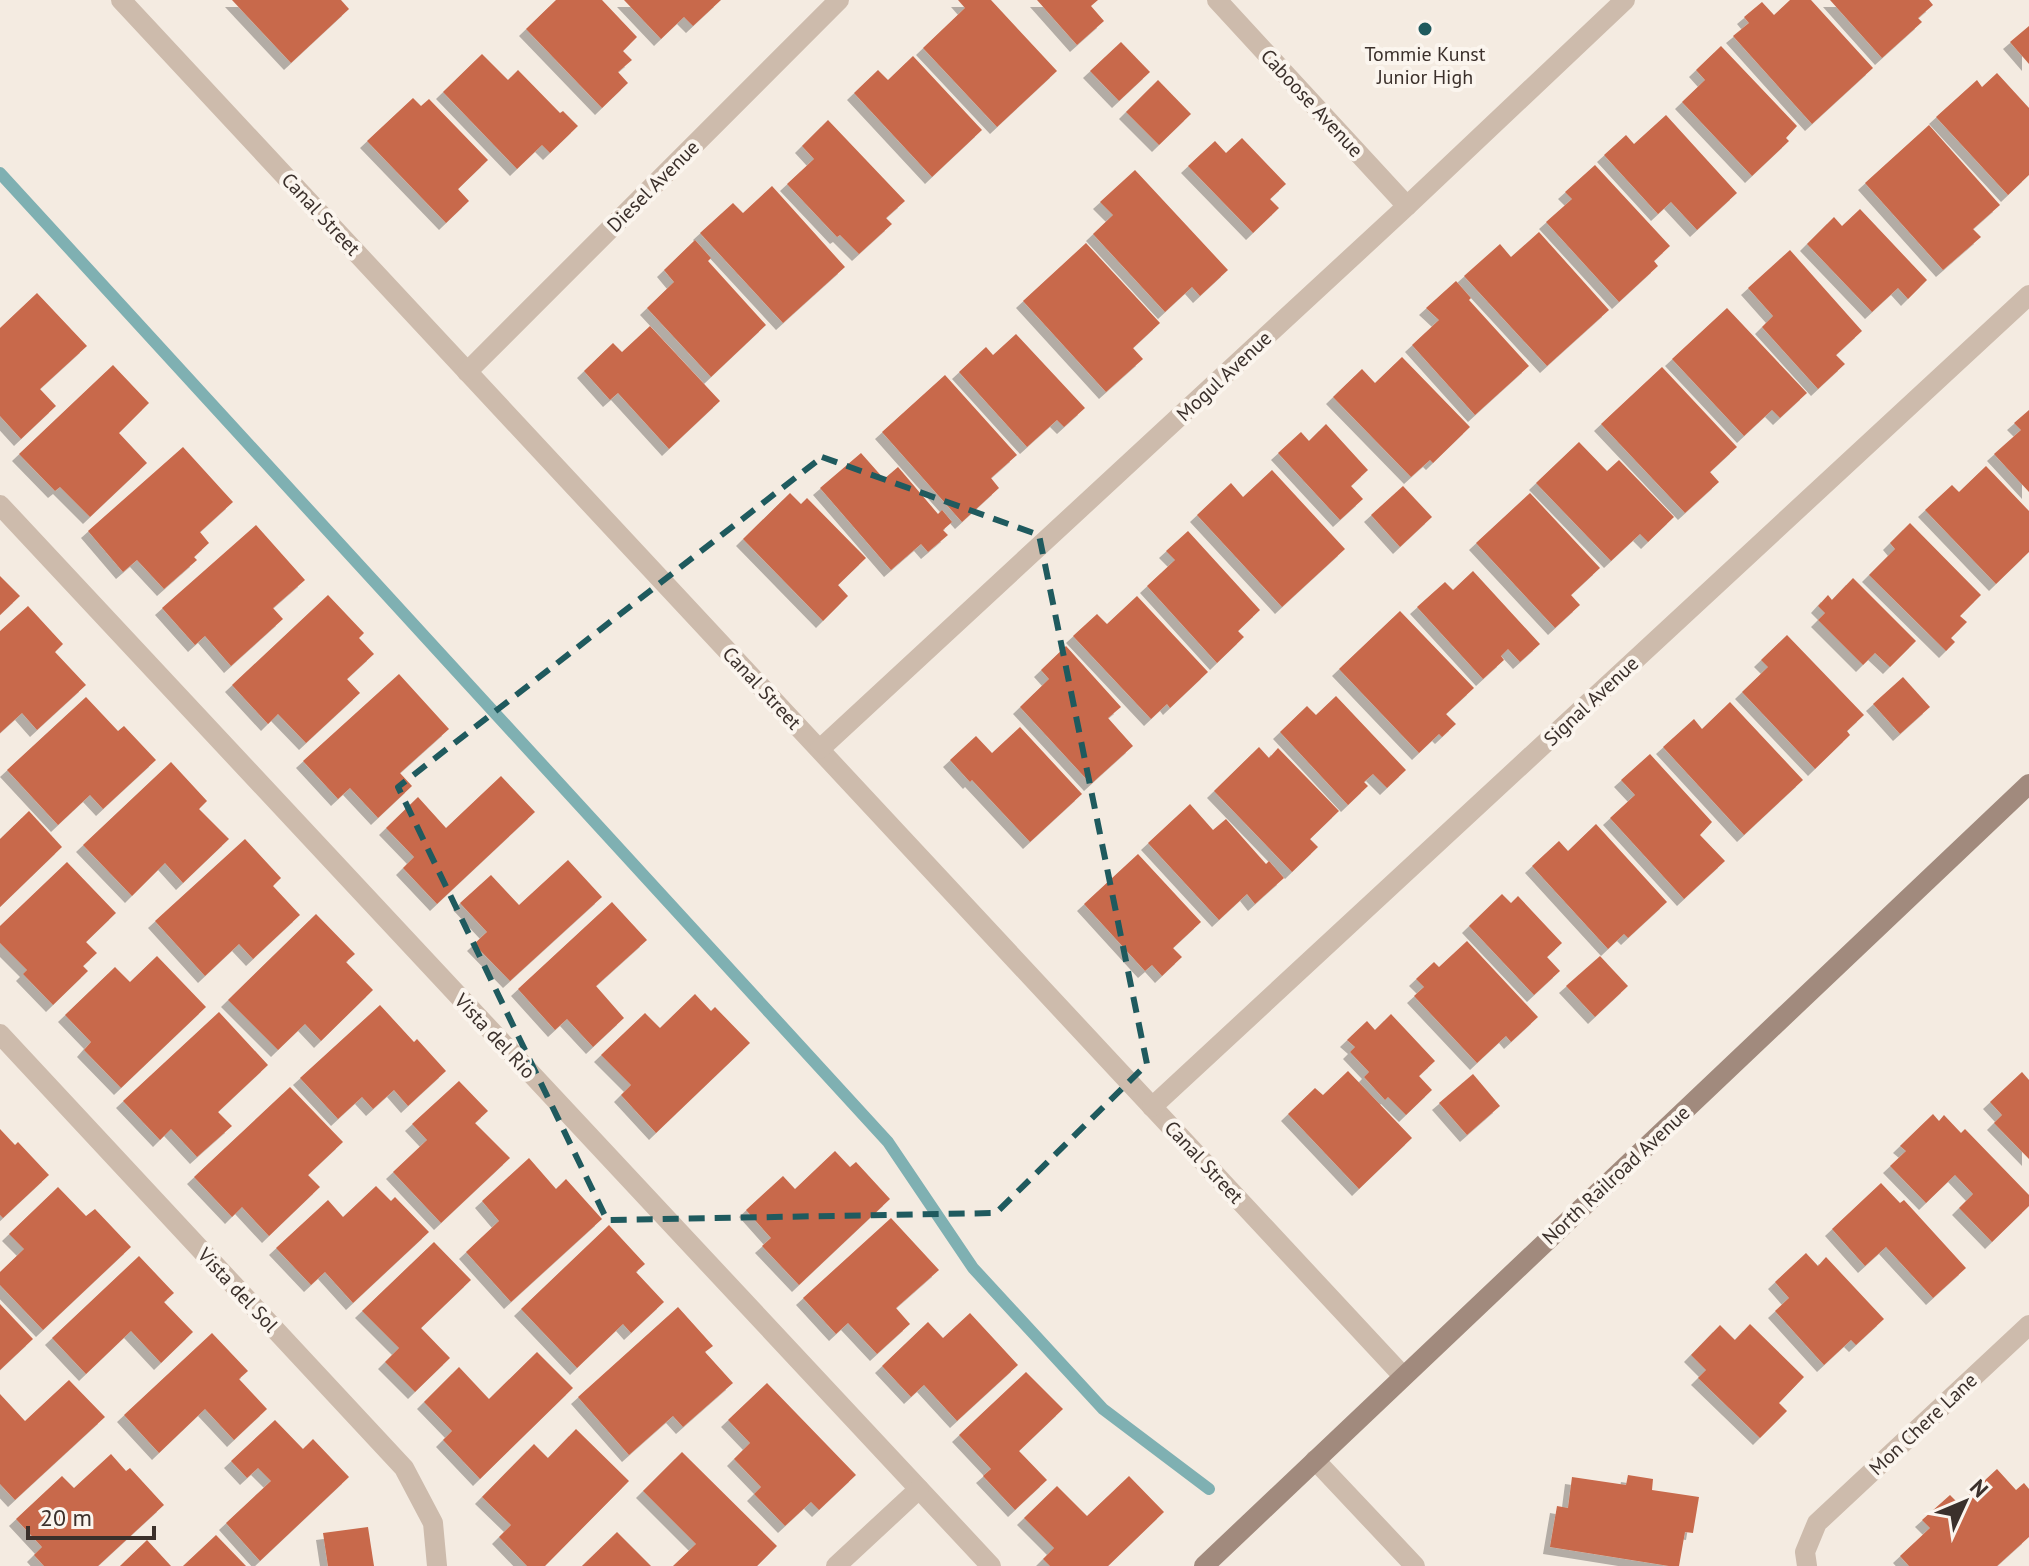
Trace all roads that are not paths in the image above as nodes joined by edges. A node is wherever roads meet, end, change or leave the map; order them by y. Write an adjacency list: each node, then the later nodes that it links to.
1 (121, 0): 7 (street, Canal Street)
2 (839, 0): 7 (street, Diesel Avenue)
3 (1217, 0): 5 (street, Caboose Avenue)
4 (1625, 0): 5 (street, Mogul Avenue)
5 (1407, 206): 9 (street, Mogul Avenue)
6 (2029, 295): 12 (street, Signal Avenue)
7 (467, 372): 9 (street, Canal Street)
8 (0, 505): 16 (street, Vista del Rio)
9 (820, 749): 12 (street, Canal Street)
10 (2029, 784): 14 (street, North Railroad Avenue)
11 (0, 1034): 17 (street, Vista del Sol)
12 (1152, 1107): 14 (street, Canal Street)
13 (2029, 1325): 22 (street, Mon Chere Lane)
14 (1403, 1376): 15 (street, North Railroad Avenue)
15 (1315, 1460): 20 (street, North Railroad Avenue); 21 (street)
16 (919, 1489): 18 (street); 19 (street, Vista del Rio)
17 (437, 1566)
18 (836, 1566)
19 (991, 1566)
20 (1204, 1566)
21 (1415, 1566)
22 (1807, 1566)

